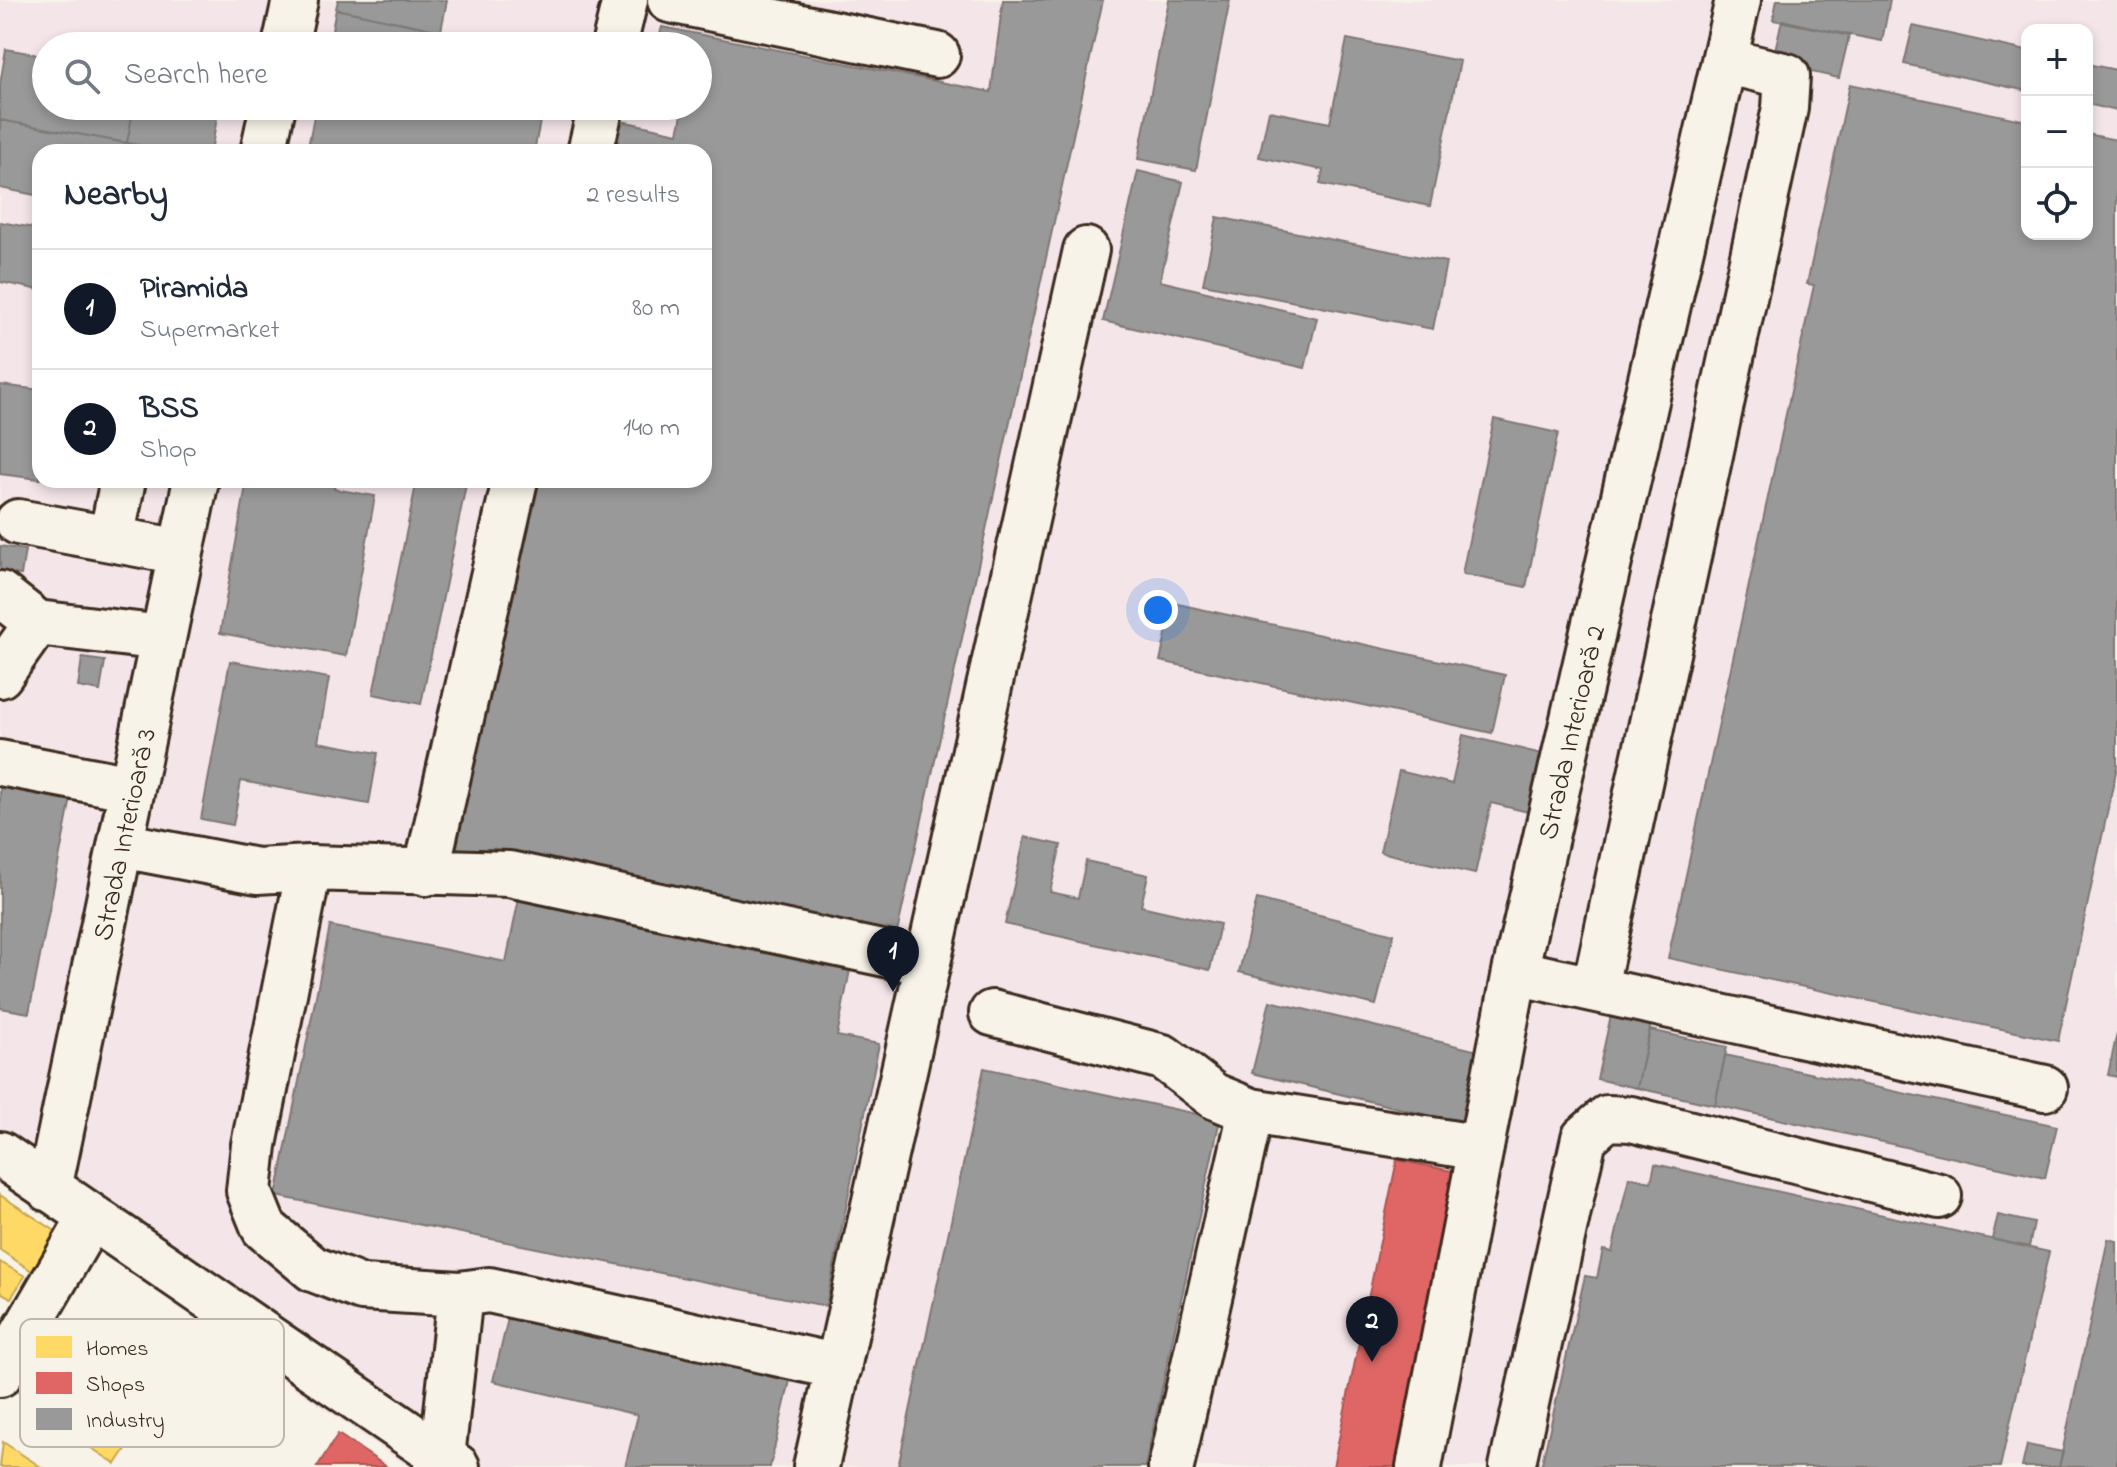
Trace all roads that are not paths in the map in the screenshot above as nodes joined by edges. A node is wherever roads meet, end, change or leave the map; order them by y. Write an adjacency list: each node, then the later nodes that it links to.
1 (295, 0): 5 (street)
2 (625, 0): 6 (street)
3 (670, 0): 7 (street)
4 (1738, 0): 8 (street, Strada Interioară 2)
5 (288, 32)
6 (617, 32)
7 (937, 55)
8 (1725, 61): 30 (street, Strada Interioară 2); 31 (street)
9 (270, 120): 11 (street)
10 (598, 120): 12 (street)
11 (265, 144)
12 (592, 144)
13 (1086, 250): 29 (street)
14 (121, 488): 18 (street)
15 (194, 488): 19 (street, Strada Interioară 3)
16 (513, 488): 28 (street)
17 (18, 522): 18 (street)
18 (111, 539): 19 (street)
19 (181, 552): 22 (street, Strada Interioară 3)
20 (0, 594): 21 (street)
21 (37, 623): 22 (street); 23 (street)
22 (163, 638): 25 (street, Strada Interioară 3)
23 (0, 675)
24 (0, 763): 25 (street)
25 (132, 788): 26 (street, Strada Interioară 3)
26 (121, 845): 27 (street); 37 (street, Strada Interioară 3)
27 (309, 868): 28 (street); 40 (street)
28 (426, 873): 29 (street)
29 (928, 963): 45 (street)
30 (1515, 972): 31 (street); 35 (street, Strada Interioară 2)
31 (1595, 987): 33 (street)
32 (992, 1013): 34 (street)
33 (2045, 1088)
34 (1251, 1111): 35 (street); 49 (street)
35 (1481, 1148): 50 (street, Strada Interioară 2)
36 (0, 1154): 37 (street)
37 (49, 1189): 39 (street)
38 (1939, 1196): 51 (street)
39 (90, 1219): 41 (street); 42 (street)
40 (460, 1294): 45 (street); 47 (street)
41 (32, 1319)
42 (235, 1319)
43 (20, 1340): 46 (street)
44 (284, 1353): 47 (street)
45 (839, 1367): 48 (street)
46 (0, 1374)
47 (445, 1464)
48 (816, 1467)
49 (1171, 1467)
50 (1419, 1467)
51 (1512, 1467)

